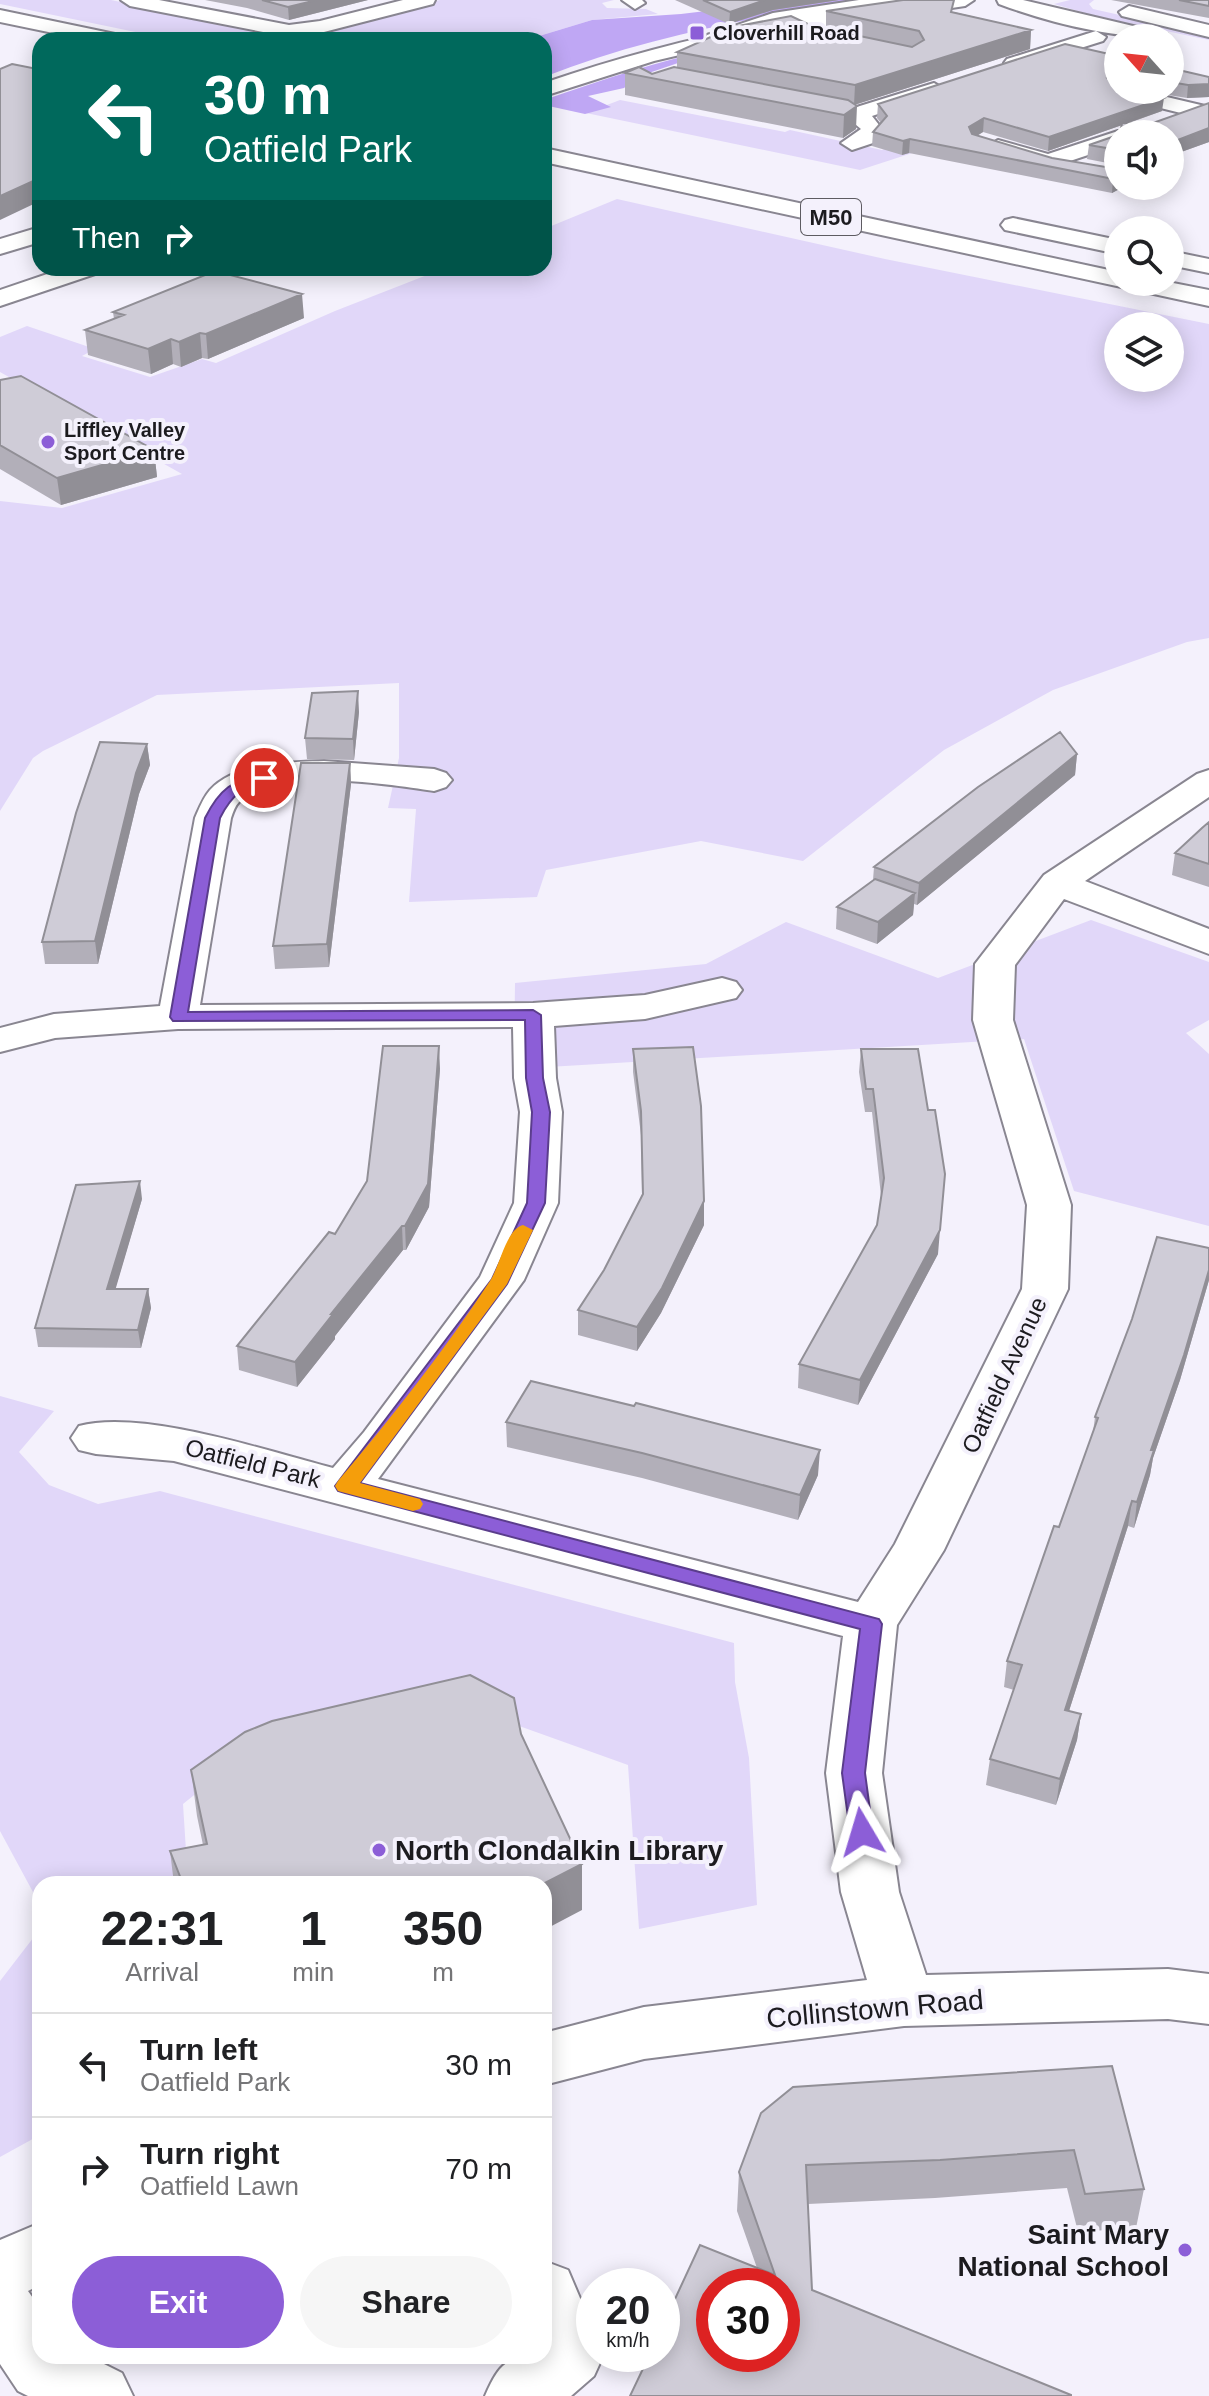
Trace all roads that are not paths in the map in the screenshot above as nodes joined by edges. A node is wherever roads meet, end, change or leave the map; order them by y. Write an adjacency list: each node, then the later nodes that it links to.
1 (130, 0): 2 (main road)
2 (426, 0)
3 (896, 0): 12 (main road)
4 (965, 0): 8 (main road)
5 (1006, 0): 9 (main road)
6 (1107, 6): 13 (main road)
7 (0, 16): 10 (main road)
8 (789, 24): 11 (main road); 12 (main road)
9 (1104, 26)
10 (77, 32)
11 (828, 40)
12 (708, 41): 17 (main road)
13 (1189, 45)
14 (1098, 47): 15 (main road)
15 (987, 72)
16 (959, 81): 22 (main road)
17 (552, 87)
18 (1182, 104): 19 (main road)
19 (1203, 108): 20 (main road)
20 (1168, 120)
21 (982, 142): 25 (main road)
22 (852, 143)
23 (1104, 143): 25 (main road)
24 (552, 157): 34 (main road, M50)
25 (1049, 161): 26 (main road)
26 (1090, 169)
27 (994, 221): 29 (main road)
28 (32, 237): 30 (main road)
29 (1104, 244)
30 (0, 247)
31 (1184, 261): 32 (main road)
32 (1209, 266)
33 (67, 276): 36 (main road)
34 (1104, 276)
35 (1184, 293): 37 (main road)
36 (8, 298)
37 (1209, 298)
38 (434, 780): 44 (main road)
39 (1209, 781): 40 (main road, Oatfield Avenue)
40 (1057, 883): 41 (main road); 48 (main road, Oatfield Avenue)
41 (1209, 942)
42 (722, 990): 43 (main road)
43 (533, 1015): 44 (main road); 47 (main road)
44 (178, 1017): 45 (main road)
45 (0, 1040)
46 (96, 1438): 47 (main road, Oatfield Park)
47 (345, 1486): 48 (main road, Oatfield Park)
48 (871, 1624): 50 (main road, Oatfield Avenue)
49 (1209, 1999): 50 (main road, Collinstown Road)
50 (904, 2001): 51 (main road, Collinstown Road)
51 (552, 2057)
52 (32, 2257): 53 (main road)
53 (0, 2272)
54 (0, 2307): 56 (main road)
55 (552, 2311): 59 (main road)
56 (32, 2353)
57 (39, 2364): 58 (main road)
58 (98, 2396)
59 (520, 2396)

